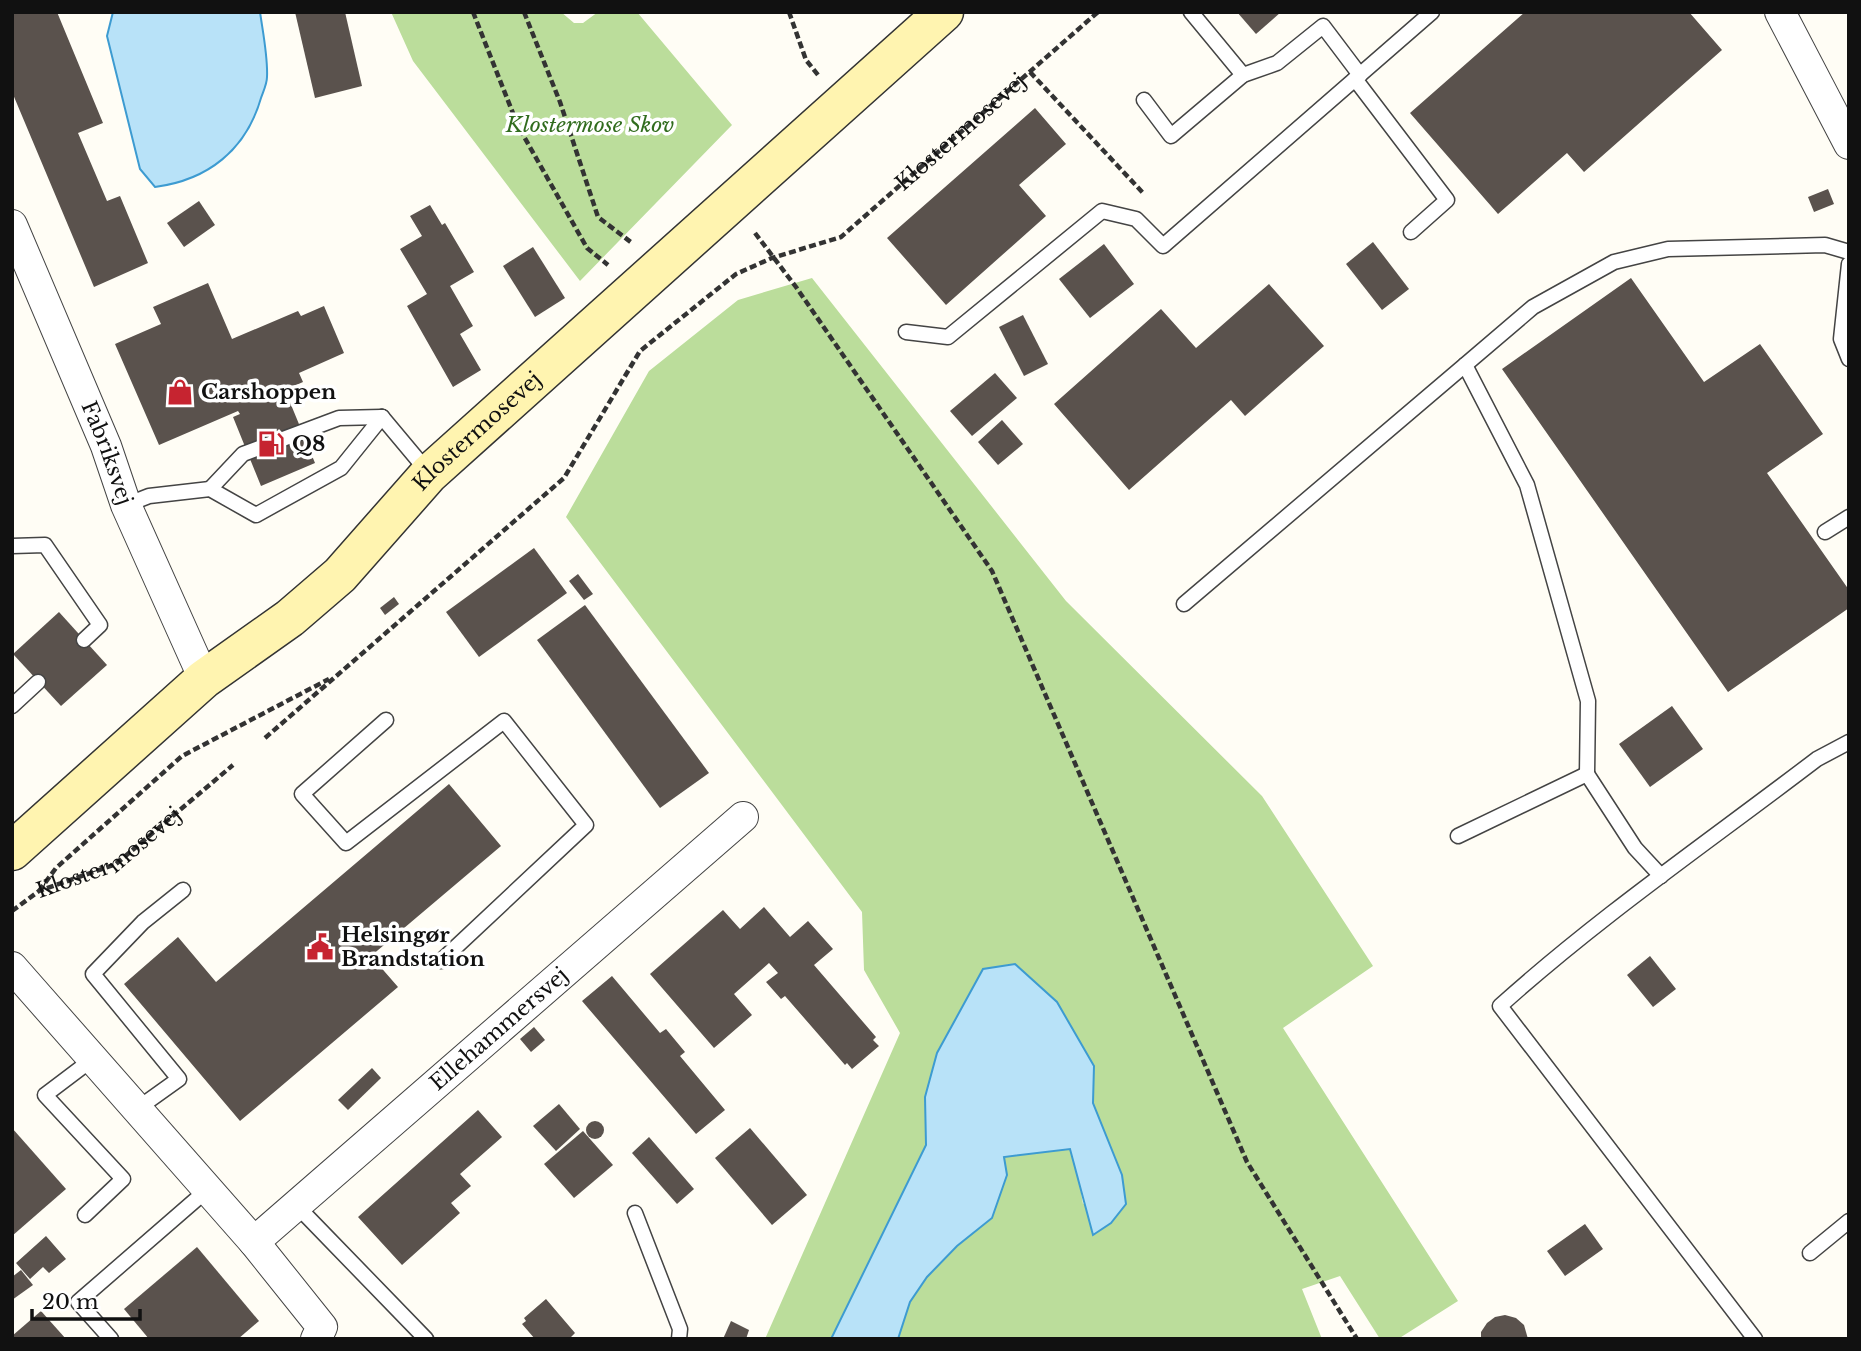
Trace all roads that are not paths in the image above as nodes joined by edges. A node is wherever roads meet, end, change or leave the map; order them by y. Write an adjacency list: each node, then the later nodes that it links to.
1 (944, 12): 17 (main road, Klostermosevej)
2 (1191, 12): 5 (lane)
3 (1432, 12): 6 (lane)
4 (1780, 12): 8 (street)
5 (1242, 75): 6 (lane); 7 (lane)
6 (1357, 77): 10 (lane); 13 (lane)
7 (1144, 100)
8 (1849, 144)
9 (12, 225): 19 (street, Fabriksvej)
10 (1410, 232)
11 (1849, 252): 15 (lane)
12 (1849, 264): 14 (lane)
13 (906, 332)
14 (1849, 359)
15 (1465, 365): 23 (lane); 30 (lane)
16 (382, 417): 17 (lane); 18 (lane); 18 (lane)
17 (429, 474): 25 (main road, Klostermosevej)
18 (211, 489): 19 (lane)
19 (126, 505): 25 (street, Fabriksvej)
20 (1849, 517): 21 (lane)
21 (1825, 532)
22 (12, 546): 24 (lane)
23 (1184, 604)
24 (84, 640)
25 (204, 679): 33 (main road, Klostermosevej)
26 (38, 682): 27 (lane)
27 (12, 706)
28 (386, 720): 36 (lane)
29 (1849, 742): 34 (lane)
30 (1587, 774): 32 (lane); 34 (lane)
31 (743, 817): 41 (street, Ellehammersvej)
32 (1458, 836)
33 (12, 851)
34 (1661, 876): 51 (lane)
35 (183, 890): 39 (lane)
36 (441, 961)
37 (12, 967): 38 (street)
38 (94, 1058): 39 (street); 43 (lane)
39 (137, 1109): 40 (street)
40 (207, 1190): 45 (street); 47 (lane)
41 (297, 1206): 45 (street, Ellehammersvej); 49 (lane)
42 (635, 1213): 50 (lane)
43 (85, 1215)
44 (1849, 1221): 46 (lane)
45 (254, 1242): 48 (street)
46 (1810, 1253)
47 (111, 1339)
48 (316, 1339)
49 (426, 1339)
50 (679, 1339)
51 (1755, 1339)

